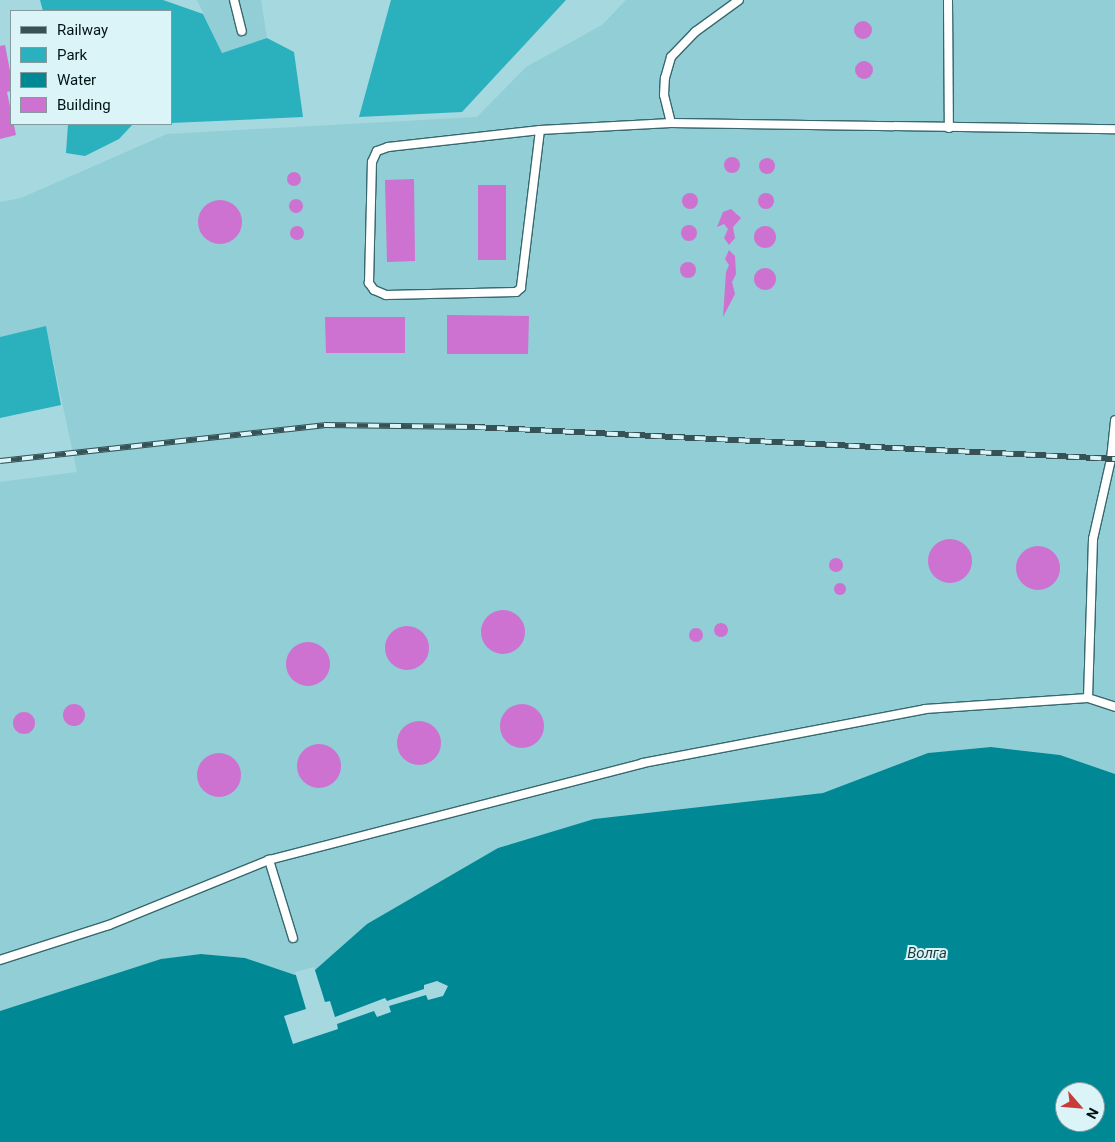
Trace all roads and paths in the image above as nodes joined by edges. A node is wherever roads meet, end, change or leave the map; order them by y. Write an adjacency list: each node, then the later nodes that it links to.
1 (234, 0): 4 (lane)
2 (739, 0): 5 (lane)
3 (948, 0): 6 (lane)
4 (242, 31)
5 (671, 123): 6 (lane); 8 (lane)
6 (949, 128): 7 (lane)
7 (1115, 129)
8 (540, 130): 8 (lane)
9 (1115, 420): 10 (lane)
10 (1088, 698): 11 (lane); 12 (lane)
11 (1115, 707)
12 (269, 860): 13 (lane); 14 (lane)
13 (293, 938)
14 (0, 960)

